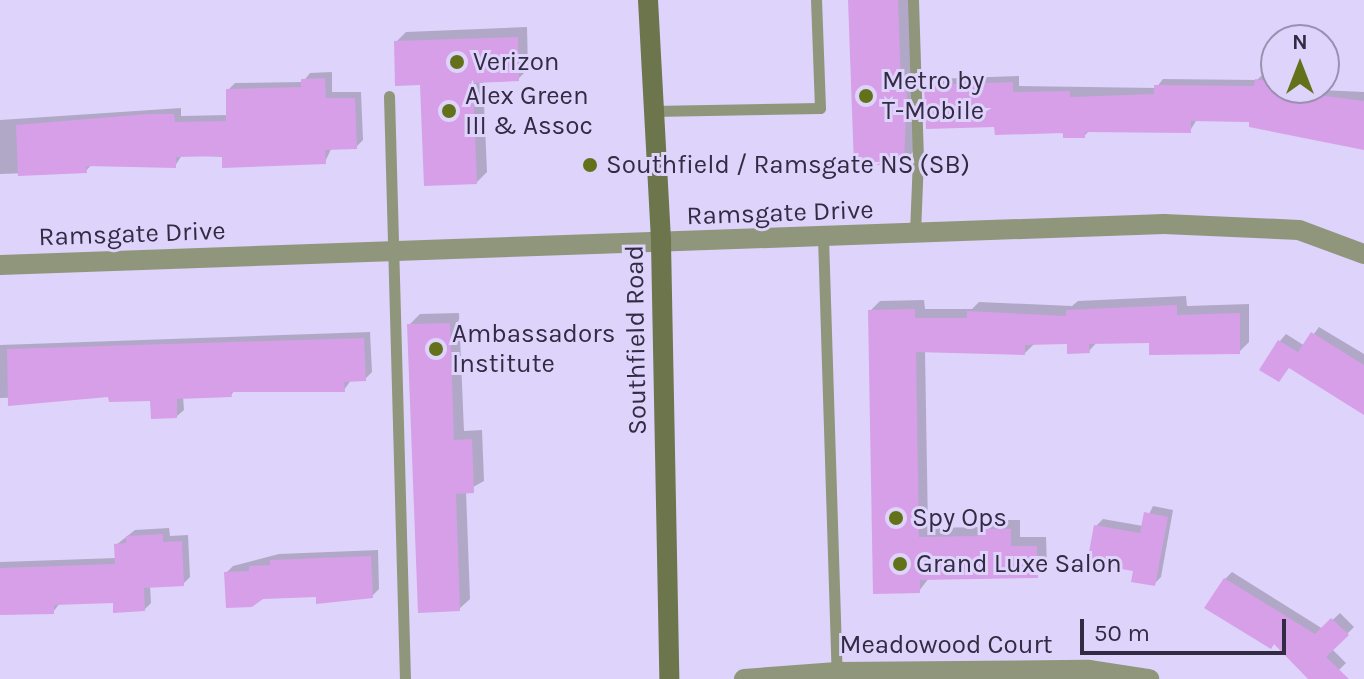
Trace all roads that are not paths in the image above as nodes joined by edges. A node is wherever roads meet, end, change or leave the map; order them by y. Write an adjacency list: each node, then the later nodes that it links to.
1 (648, 0): 5 (main road, Southfield Road)
2 (816, 0): 5 (lane)
3 (913, 0): 6 (lane)
4 (389, 96): 9 (lane)
5 (652, 111): 8 (main road, Southfield Road)
6 (915, 234): 7 (street, Ramsgate Drive); 10 (street, Ramsgate Drive)
7 (823, 237): 8 (street, Ramsgate Drive); 12 (lane)
8 (661, 243): 9 (street, Ramsgate Drive); 14 (main road, Southfield Road)
9 (392, 250): 11 (street, Ramsgate Drive); 13 (lane)
10 (1364, 254)
11 (0, 265)
12 (837, 672): 15 (street, Meadowood Court); 16 (street, Meadowood Court)
13 (405, 679)
14 (669, 679)
15 (744, 679)
16 (1149, 679)

